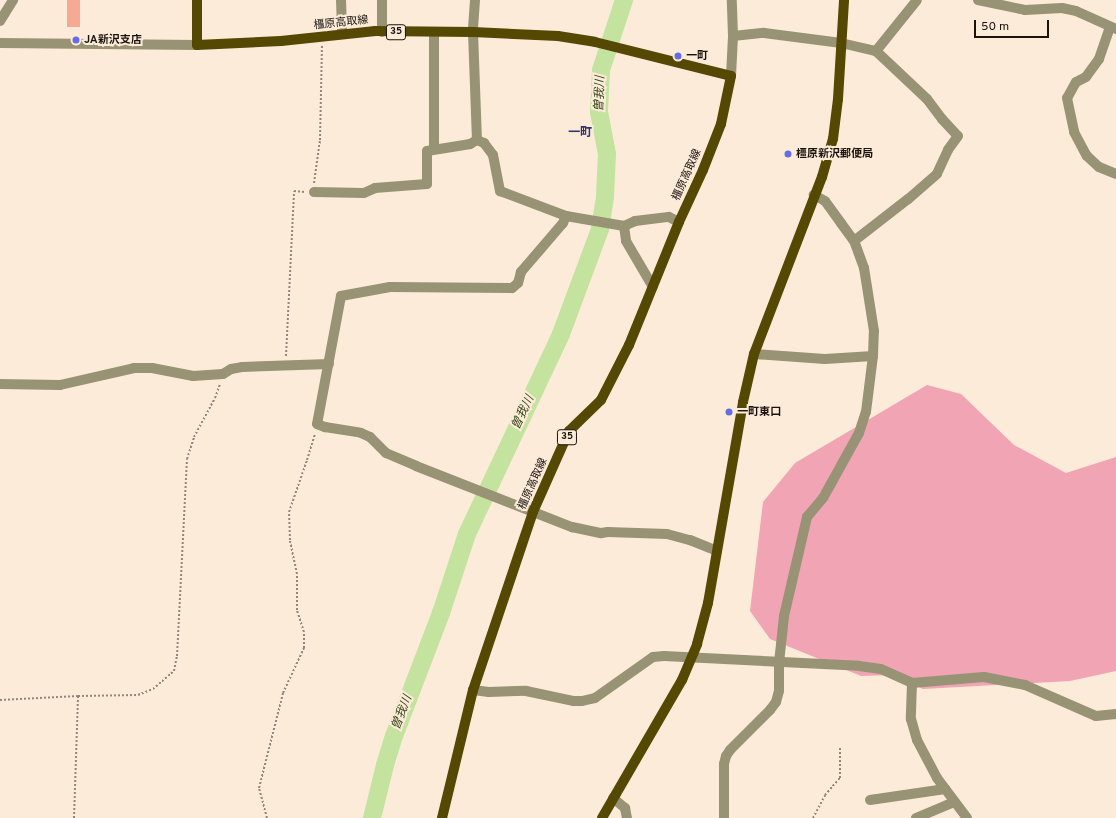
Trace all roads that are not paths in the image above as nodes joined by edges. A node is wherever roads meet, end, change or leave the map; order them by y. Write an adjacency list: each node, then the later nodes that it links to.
1 (13, 0): 11 (street)
2 (197, 0): 20 (main road)
3 (341, 0): 16 (street)
4 (382, 0): 13 (street)
5 (475, 0): 15 (street)
6 (732, 0): 17 (street)
7 (844, 0): 19 (main road)
8 (917, 0): 21 (street)
9 (978, 0): 10 (street)
10 (1060, 4): 12 (street)
11 (0, 21)
12 (1113, 28): 25 (street)
13 (382, 32): 14 (main road, 橿原高取線 / 35); 16 (main road, 橿原高取線 / 35)
14 (434, 32): 15 (main road, 橿原高取線 / 35); 24 (street)
15 (473, 32): 22 (main road, 橿原高取線 / 35); 23 (street)
16 (342, 34): 20 (main road, 橿原高取線 / 35)
17 (733, 36): 19 (street); 22 (street)
18 (0, 43): 20 (street)
19 (841, 43): 21 (street); 27 (main road)
20 (197, 44)
21 (876, 51): 31 (street)
22 (732, 76): 29 (main road, 橿原高取線 / 35)
23 (477, 140): 24 (street); 28 (street)
24 (434, 149): 26 (street)
25 (1116, 174)
26 (314, 192)
27 (814, 195): 31 (street); 33 (main road)
28 (566, 216): 30 (street); 35 (street)
29 (679, 222): 30 (street); 32 (main road, 橿原高取線 / 35)
30 (622, 226): 32 (street)
31 (854, 241): 34 (street)
32 (653, 287): 37 (main road, 橿原高取線 / 35)
33 (754, 354): 34 (street); 38 (main road)
34 (873, 356): 40 (street)
35 (329, 364): 36 (street); 37 (street)
36 (0, 384)
37 (533, 512): 38 (street); 42 (main road, 橿原高取線 / 35)
38 (717, 551): 39 (main road)
39 (692, 659): 40 (street); 42 (street); 45 (main road)
40 (780, 663): 41 (street); 52 (street)
41 (912, 683): 43 (street); 44 (street)
42 (472, 690): 49 (main road, 橿原高取線 / 35)
43 (1116, 714)
44 (946, 789): 46 (street); 47 (street)
45 (613, 798): 50 (main road); 51 (street)
46 (870, 800)
47 (954, 802): 48 (street); 54 (street)
48 (928, 816): 53 (street)
49 (442, 818)
50 (602, 818)
51 (627, 818)
52 (724, 818)
53 (916, 818)
54 (967, 818)

